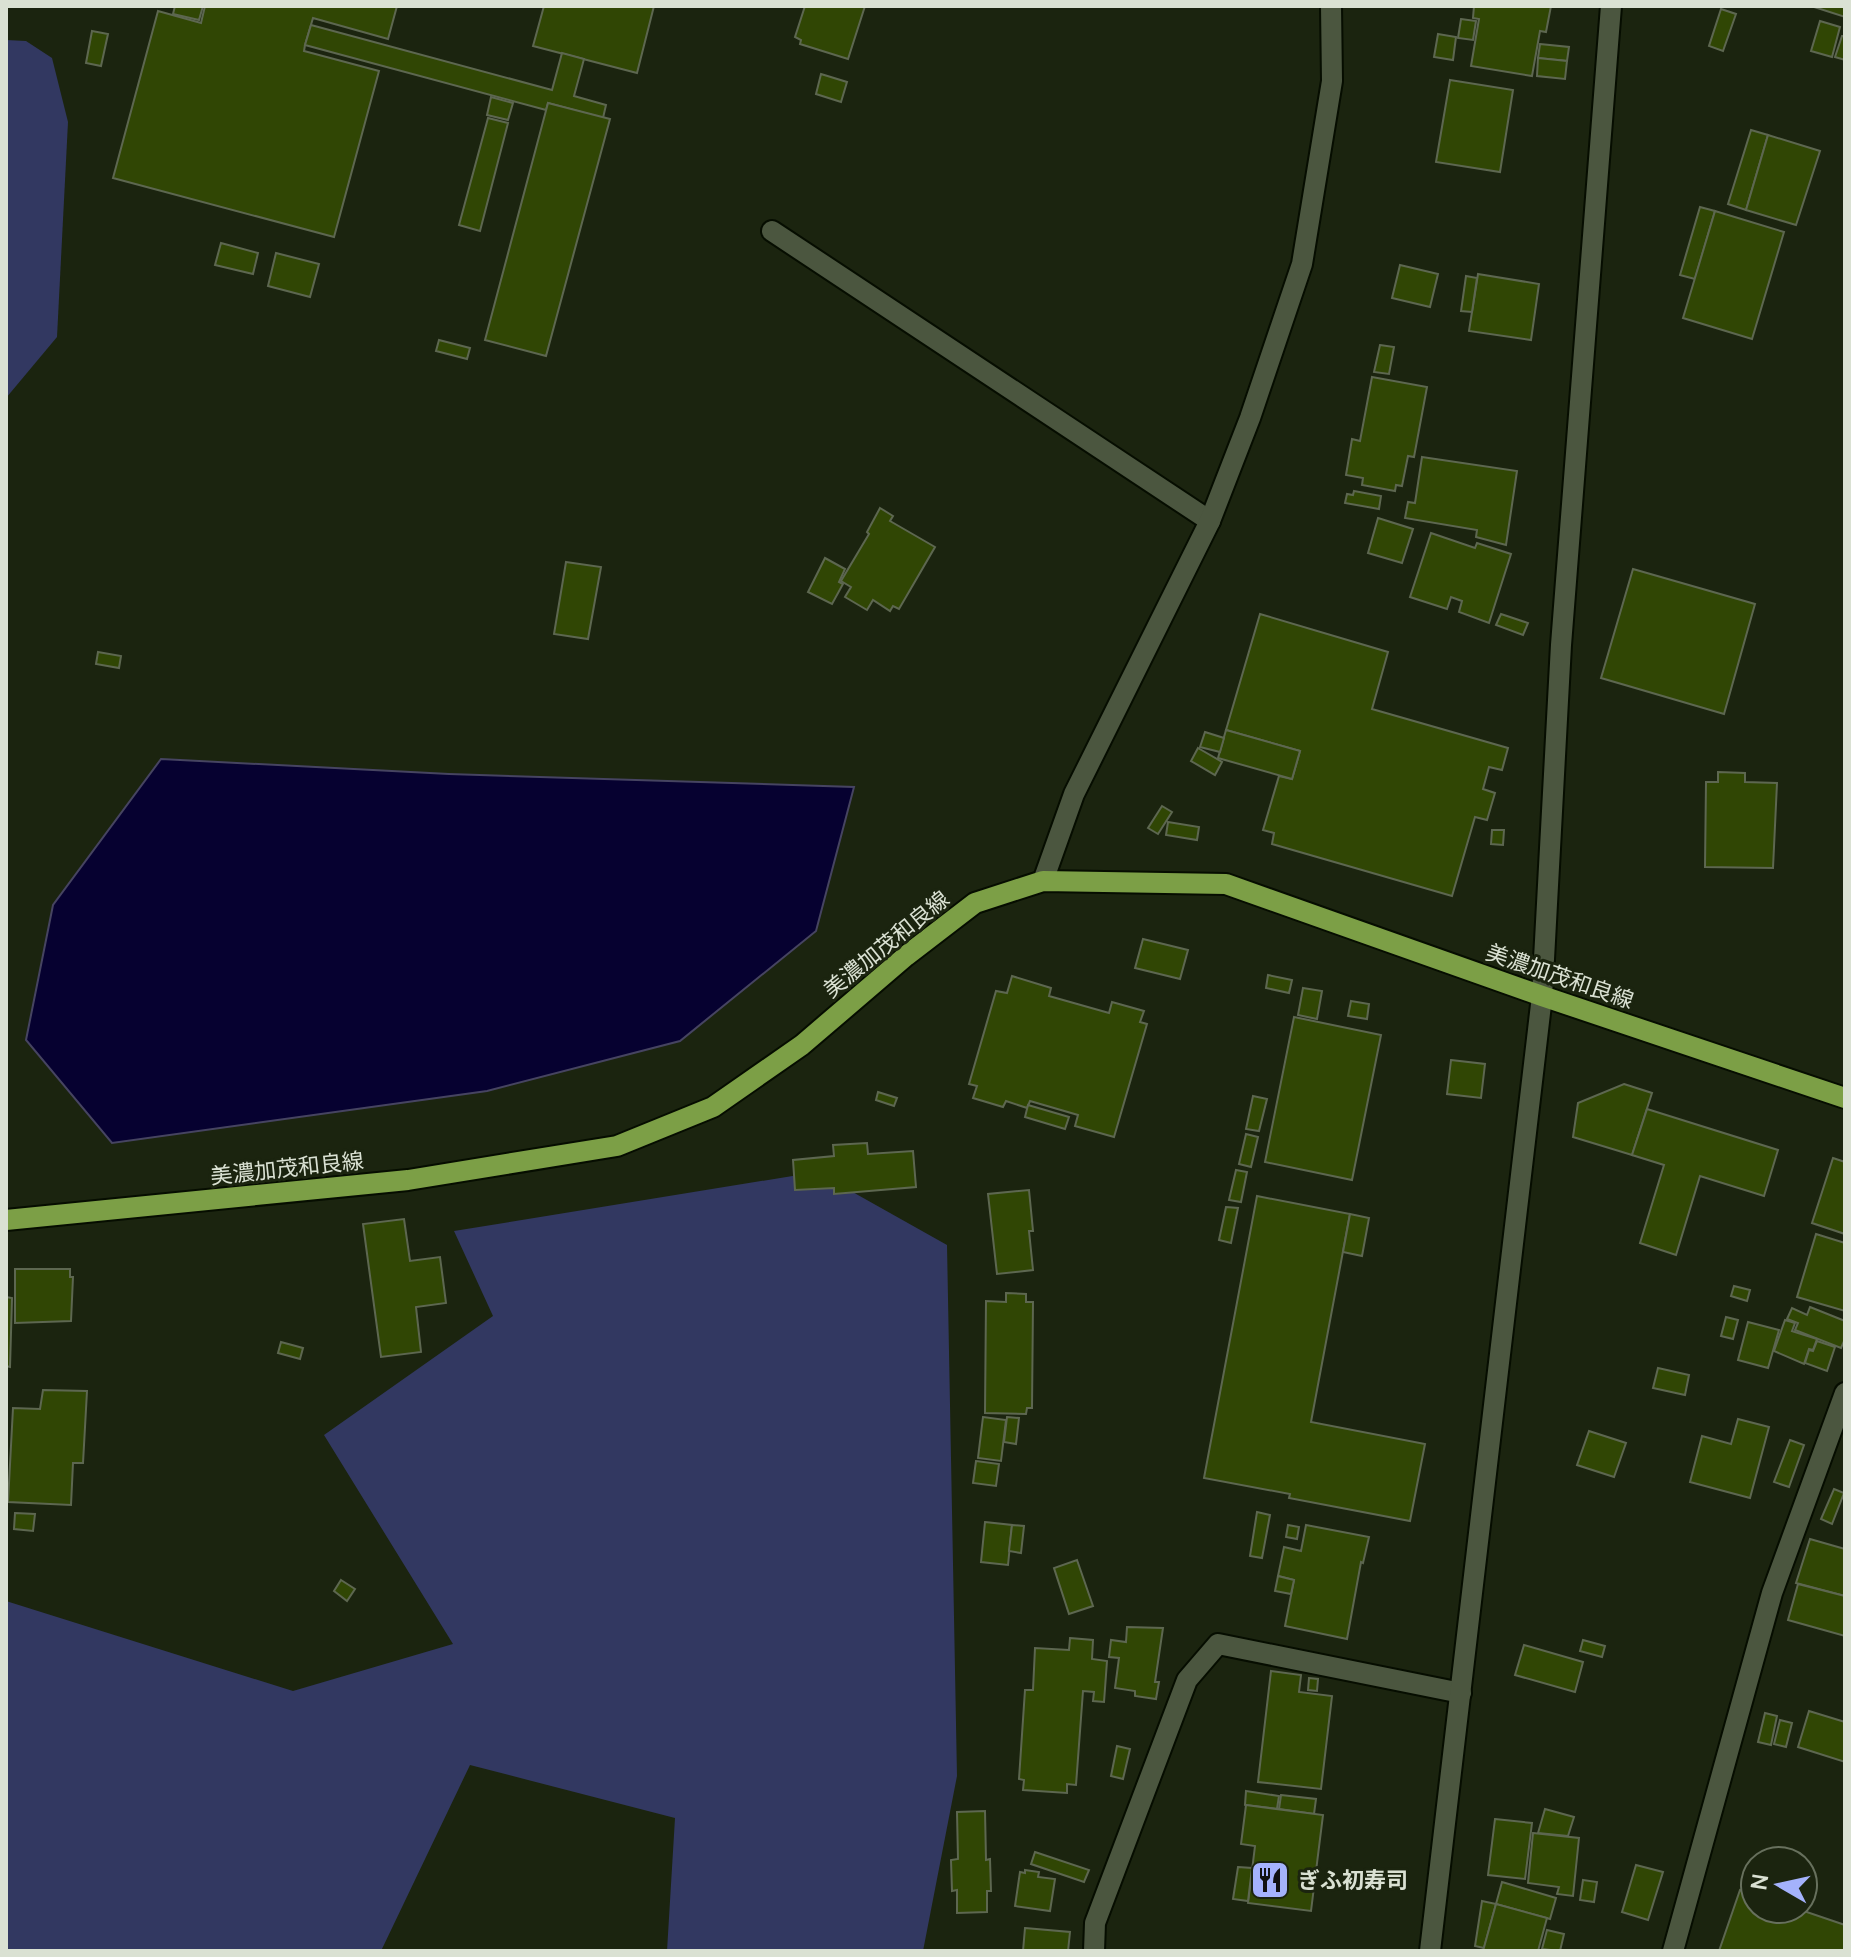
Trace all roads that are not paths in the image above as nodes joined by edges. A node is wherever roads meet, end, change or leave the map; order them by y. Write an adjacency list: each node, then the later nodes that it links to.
1 (1331, 6): 4 (street)
2 (1611, 6): 6 (street)
3 (772, 231): 4 (street)
4 (1210, 521): 5 (street)
5 (1043, 881): 6 (main road, 美濃加茂和良線); 8 (main road, 美濃加茂和良線)
6 (1542, 996): 7 (main road, 美濃加茂和良線); 10 (street)
7 (1845, 1098)
8 (6, 1220)
9 (1845, 1393): 13 (street)
10 (1461, 1693): 11 (street); 12 (street)
11 (1094, 1951)
12 (1430, 1951)
13 (1673, 1951)

